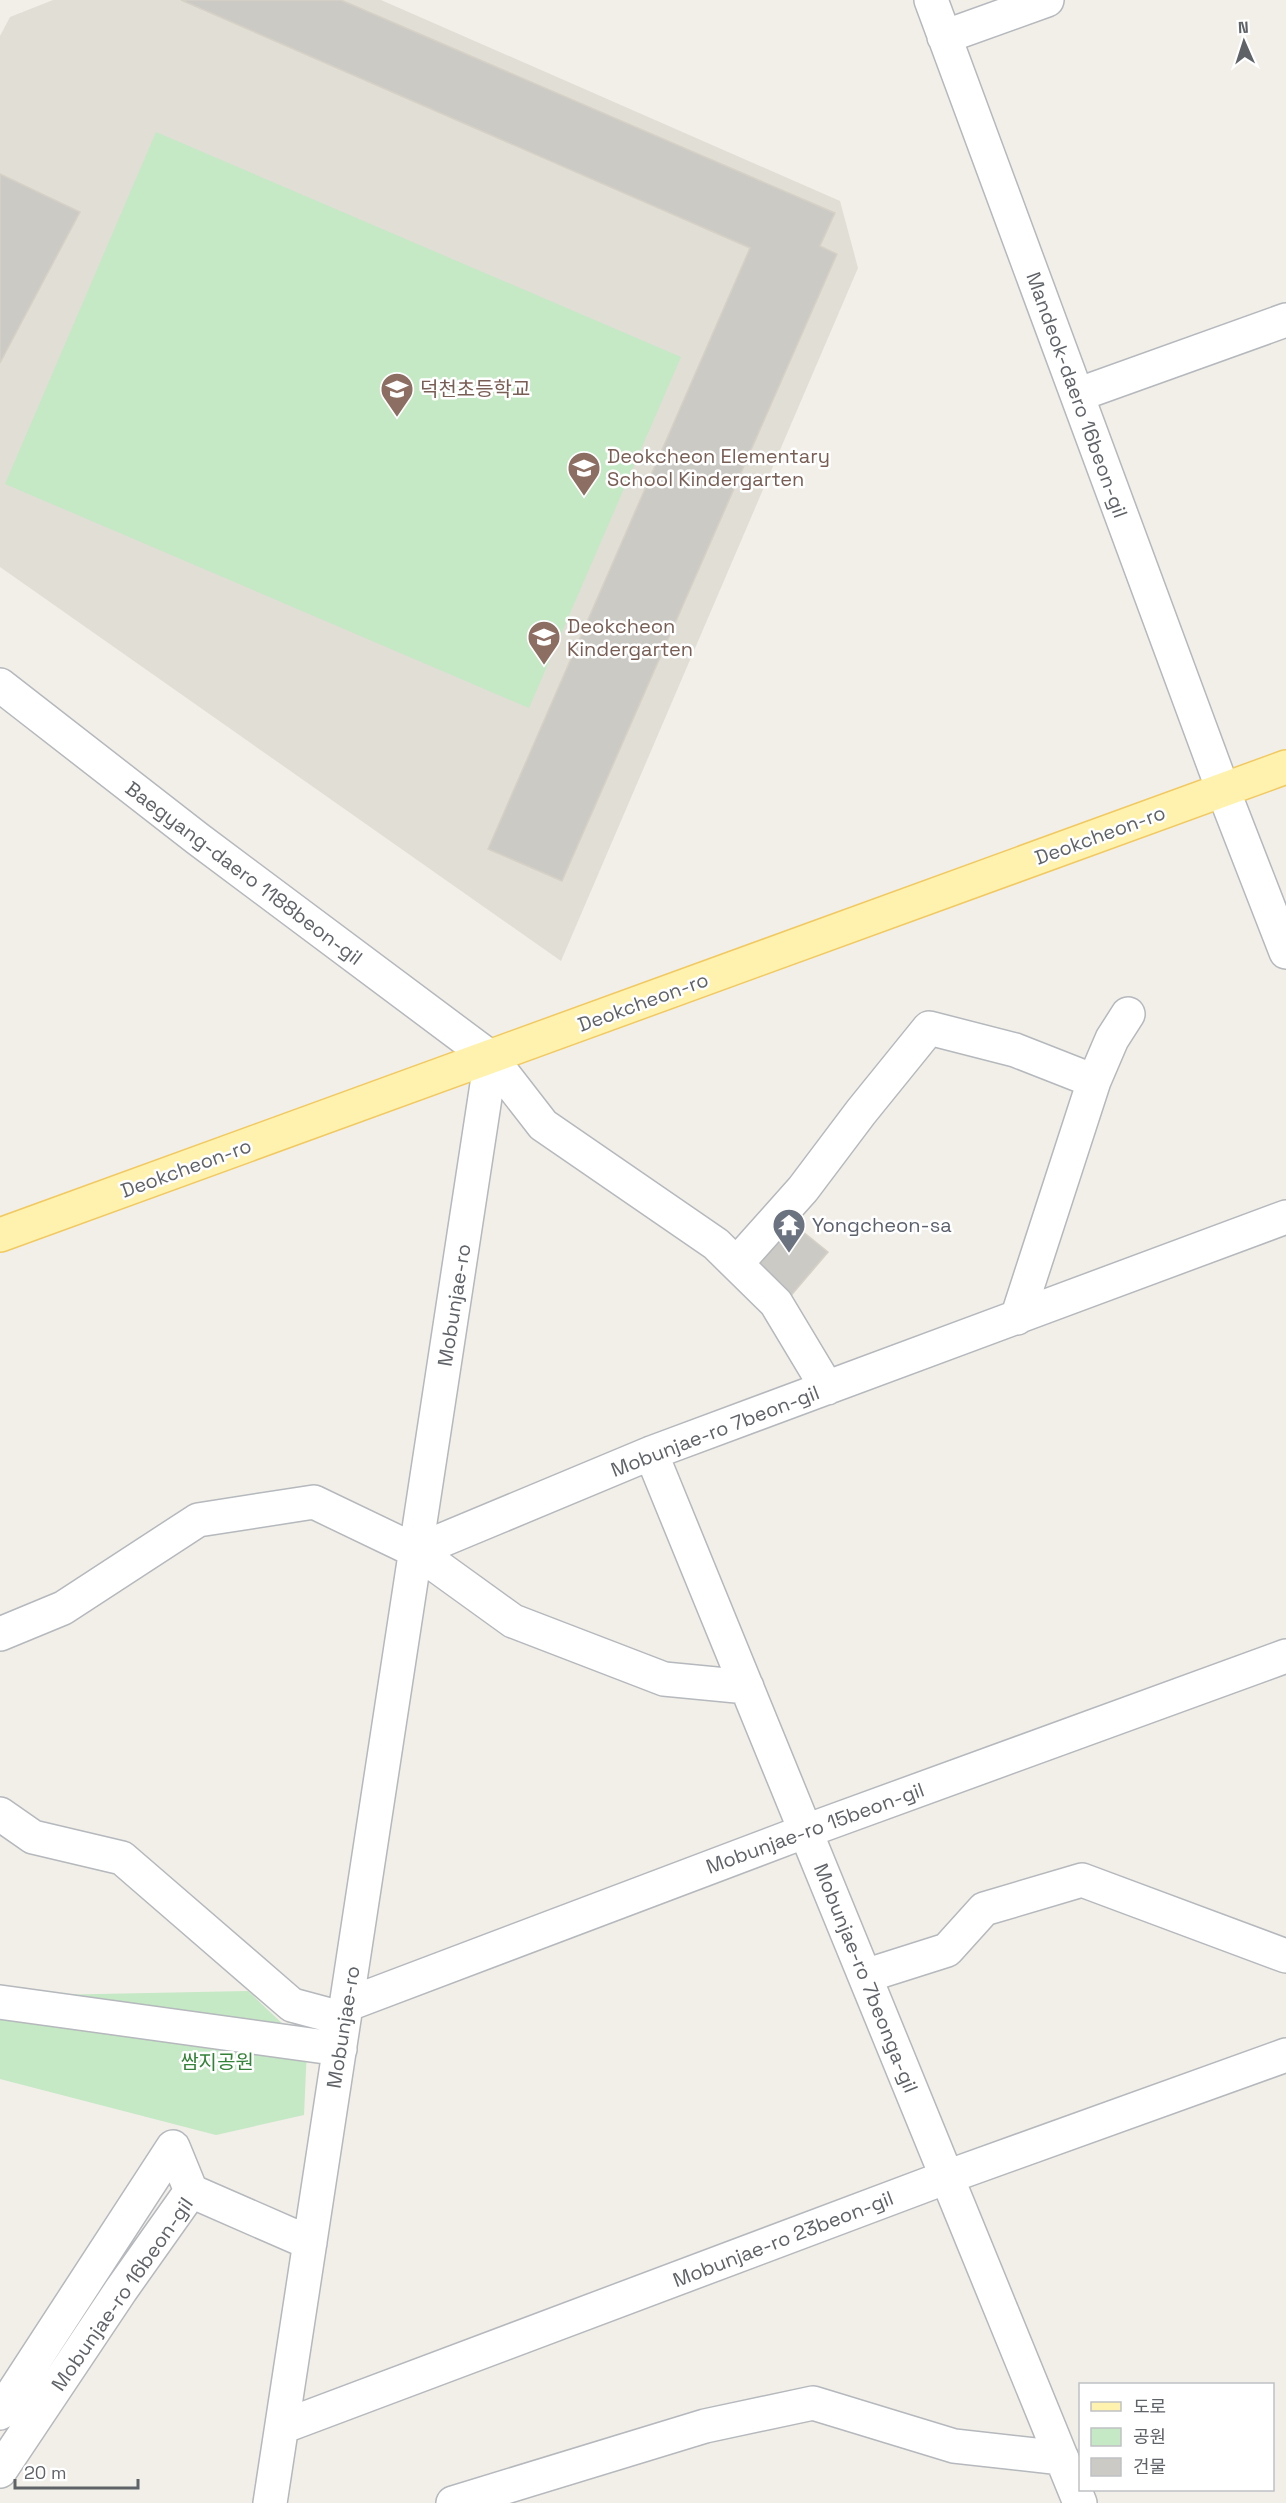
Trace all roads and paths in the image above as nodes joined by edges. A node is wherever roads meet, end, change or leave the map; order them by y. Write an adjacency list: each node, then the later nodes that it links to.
1 (931, 0): 3 (street, Mandeok-daero 16beon-gil)
2 (1047, 0): 3 (street)
3 (944, 37): 5 (street, Mandeok-daero 16beon-gil)
4 (1286, 320): 5 (street)
5 (1077, 395): 8 (street, Mandeok-daero 16beon-gil)
6 (0, 685): 11 (street, Baegyang-daero 1188beon-gil)
7 (1286, 767): 8 (main road, Deokcheon-ro)
8 (1223, 790): 9 (street, Mandeok-daero 16beon-gil); 11 (main road, Deokcheon-ro)
9 (1286, 952)
10 (1128, 1014): 12 (street)
11 (491, 1058): 14 (main road, Deokcheon-ro); 15 (street, Baegyang-daero 1188beon-gil); 19 (street, Mobunjae-ro)
12 (1094, 1082): 15 (street); 16 (street)
13 (1286, 1217): 16 (street, Mobunjae-ro 7beon-gil)
14 (0, 1235)
15 (736, 1263): 17 (street, Baegyang-daero 1188beon-gil)
16 (1017, 1318): 17 (street, Mobunjae-ro 7beon-gil)
17 (827, 1388): 18 (street, Mobunjae-ro 7beon-gil)
18 (651, 1454): 19 (street, Mobunjae-ro 7beon-gil); 22 (street, Mobunjae-ro 7beonga-gil)
19 (416, 1551): 20 (street); 22 (street); 28 (street, Mobunjae-ro)
20 (0, 1634)
21 (1286, 1656): 24 (street, Mobunjae-ro 15beon-gil)
22 (747, 1687): 24 (street, Mobunjae-ro 7beonga-gil)
23 (0, 1814): 28 (street)
24 (806, 1831): 26 (street, Mobunjae-ro 7beonga-gil); 28 (street, Mobunjae-ro 15beon-gil)
25 (1286, 1956): 26 (street)
26 (865, 1976): 30 (street, Mobunjae-ro 7beonga-gil)
27 (0, 2002): 28 (street)
28 (343, 2024): 32 (street, Mobunjae-ro)
29 (1286, 2055): 30 (street, Mobunjae-ro 23beon-gil)
30 (947, 2177): 34 (street, Mobunjae-ro 23beon-gil); 35 (street, Mobunjae-ro 7beonga-gil)
31 (191, 2191): 32 (street, Mobunjae-ro 16beon-gil); 33 (street); 36 (street, Mobunjae-ro 16beon-gil)
32 (310, 2243): 34 (street, Mobunjae-ro)
33 (0, 2413)
34 (282, 2427): 37 (street, Mobunjae-ro)
35 (1062, 2458): 38 (street); 39 (street, Mobunjae-ro 7beonga-gil)
36 (0, 2471)
37 (270, 2503)
38 (453, 2503)
39 (1080, 2503)

